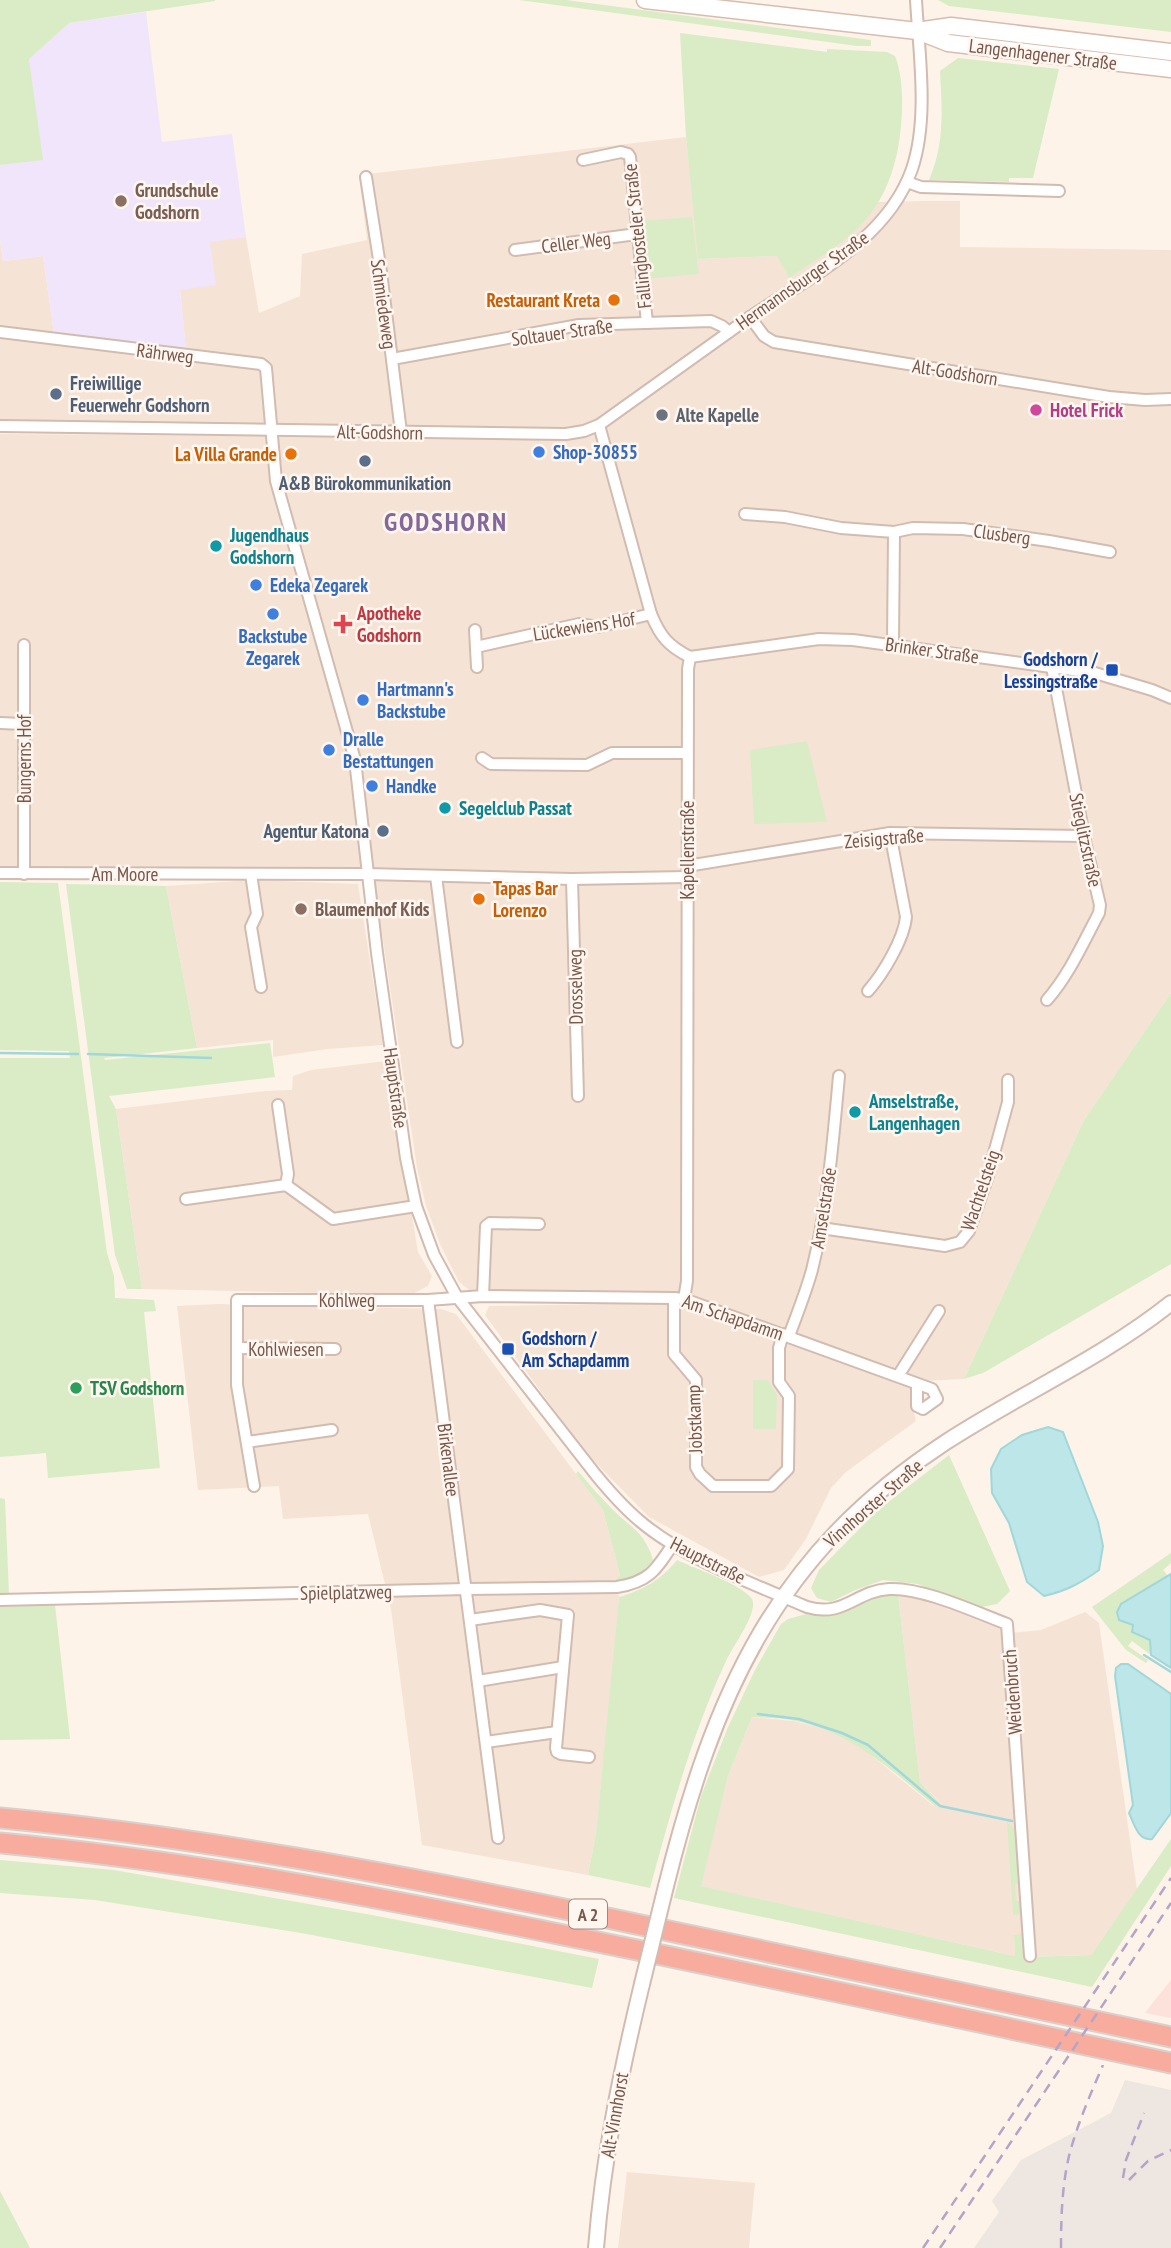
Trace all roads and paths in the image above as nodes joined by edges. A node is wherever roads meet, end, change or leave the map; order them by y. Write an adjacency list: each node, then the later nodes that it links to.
1 (645, 0): 3 (main road, Langenhagener Straße)
2 (916, 0): 3 (street, Hermannsburger Straße)
3 (918, 31): 4 (main road, Langenhagener Straße); 5 (main road, Langenhagener Straße); 8 (street, Hermannsburger Straße)
4 (1171, 52)
5 (1171, 69)
6 (583, 160): 10 (street, Fallingbosteler Straße)
7 (366, 177): 16 (street, Schmiedeweg)
8 (907, 182): 9 (street); 12 (street, Hermannsburger Straße)
9 (1059, 191)
10 (637, 234): 11 (street, Celler Weg); 13 (street, Fallingbosteler Straße)
11 (515, 250)
12 (750, 317): 15 (street, Hermannsburger Straße); 17 (street, Alt-Godshorn)
13 (647, 323): 15 (street, Soltauer Straße); 16 (street, Soltauer Straße)
14 (0, 332): 20 (street, Rährweg)
15 (729, 332): 18 (street, Alt-Godshorn)
16 (392, 359): 21 (street, Schmiedeweg)
17 (1171, 399)
18 (598, 425): 21 (street, Alt-Godshorn); 25 (street)
19 (0, 426): 20 (street, Alt-Godshorn)
20 (273, 430): 21 (street, Alt-Godshorn); 44 (street, Hauptstraße)
21 (401, 432)
22 (745, 514): 23 (street, Clusberg)
23 (894, 533): 24 (street, Clusberg); 27 (street)
24 (1110, 552)
25 (650, 614): 29 (street, Lückewiens Hof); 30 (street)
26 (475, 630): 29 (street)
27 (893, 644): 30 (street, Brinker Straße); 32 (street, Brinker Straße)
28 (24, 645): 35 (street, Bungerns Hof)
29 (476, 647): 31 (street)
30 (690, 657): 36 (street, Kapellenstraße)
31 (477, 667)
32 (1052, 667): 33 (street, Brinker Straße); 39 (street, Stieglitzstraße)
33 (1171, 698)
34 (0, 723): 35 (street)
35 (23, 724): 42 (street, Bungerns Hof)
36 (687, 752): 37 (street); 40 (street, Kapellenstraße)
37 (482, 758)
38 (890, 833): 39 (street, Zeisigstraße); 40 (street, Zeisigstraße); 48 (street)
39 (1083, 836): 49 (street, Stieglitzstraße)
40 (687, 872): 46 (street, Am Moore); 62 (street, Kapellenstraße)
41 (0, 873): 42 (street, Am Moore)
42 (24, 874): 43 (street, Am Moore)
43 (251, 874): 44 (street, Am Moore); 47 (street)
44 (367, 874): 45 (street, Am Moore); 57 (street, Hauptstraße)
45 (436, 876): 46 (street, Am Moore); 50 (street)
46 (572, 878): 53 (street, Drosselweg)
47 (261, 987)
48 (869, 991)
49 (1047, 1000)
50 (457, 1042)
51 (839, 1076): 59 (street, Amselstraße)
52 (1008, 1080): 59 (street, Wachtelsteig)
53 (578, 1096)
54 (278, 1105): 55 (street)
55 (286, 1185): 56 (street); 57 (street)
56 (186, 1199)
57 (416, 1206): 61 (street, Hauptstraße)
58 (539, 1224): 60 (street)
59 (821, 1228): 67 (street, Amselstraße)
60 (484, 1296): 61 (street, Am Schapdamm); 62 (street, Am Schapdamm)
61 (457, 1297): 64 (street, Kohlweg); 75 (street, Hauptstraße)
62 (679, 1298): 67 (street, Am Schapdamm); 67 (street, Jobstkamp)
63 (237, 1300): 64 (street, Kohlweg); 68 (street, Kohlwiesen)
64 (428, 1300): 76 (street, Birkenallee)
65 (1171, 1303): 77 (street, Vinnhorster Straße)
66 (939, 1311): 70 (street)
67 (786, 1335): 70 (street, Am Schapdamm)
68 (237, 1349): 69 (street, Kohlwiesen); 73 (street, Kohlwiesen)
69 (335, 1349)
70 (898, 1376): 71 (street, Am Schapdamm)
71 (917, 1384)
72 (332, 1430): 73 (street)
73 (247, 1442): 74 (street, Kohlwiesen)
74 (254, 1486)
75 (673, 1544): 76 (street, Spielplatzweg); 77 (street, Hauptstraße)
76 (466, 1589): 78 (street, Spielplatzweg); 79 (street, Birkenallee)
77 (782, 1597): 88 (street, Vinnhorster Straße); 89 (street, Weidenbruch)
78 (0, 1600)
79 (470, 1620): 80 (street); 81 (street, Birkenallee)
80 (563, 1667): 81 (street); 82 (street)
81 (478, 1681): 83 (street, Birkenallee)
82 (557, 1732): 83 (street); 84 (street)
83 (486, 1742): 86 (street, Birkenallee)
84 (589, 1757)
85 (0, 1818): 90 (highway, A 2)
86 (498, 1838)
87 (0, 1843): 91 (highway, A 2)
88 (666, 1886): 92 (street, Alt-Vinnhorst, bridge)
89 (1030, 1956)
90 (1171, 2037)
91 (1171, 2063)
92 (596, 2248)

